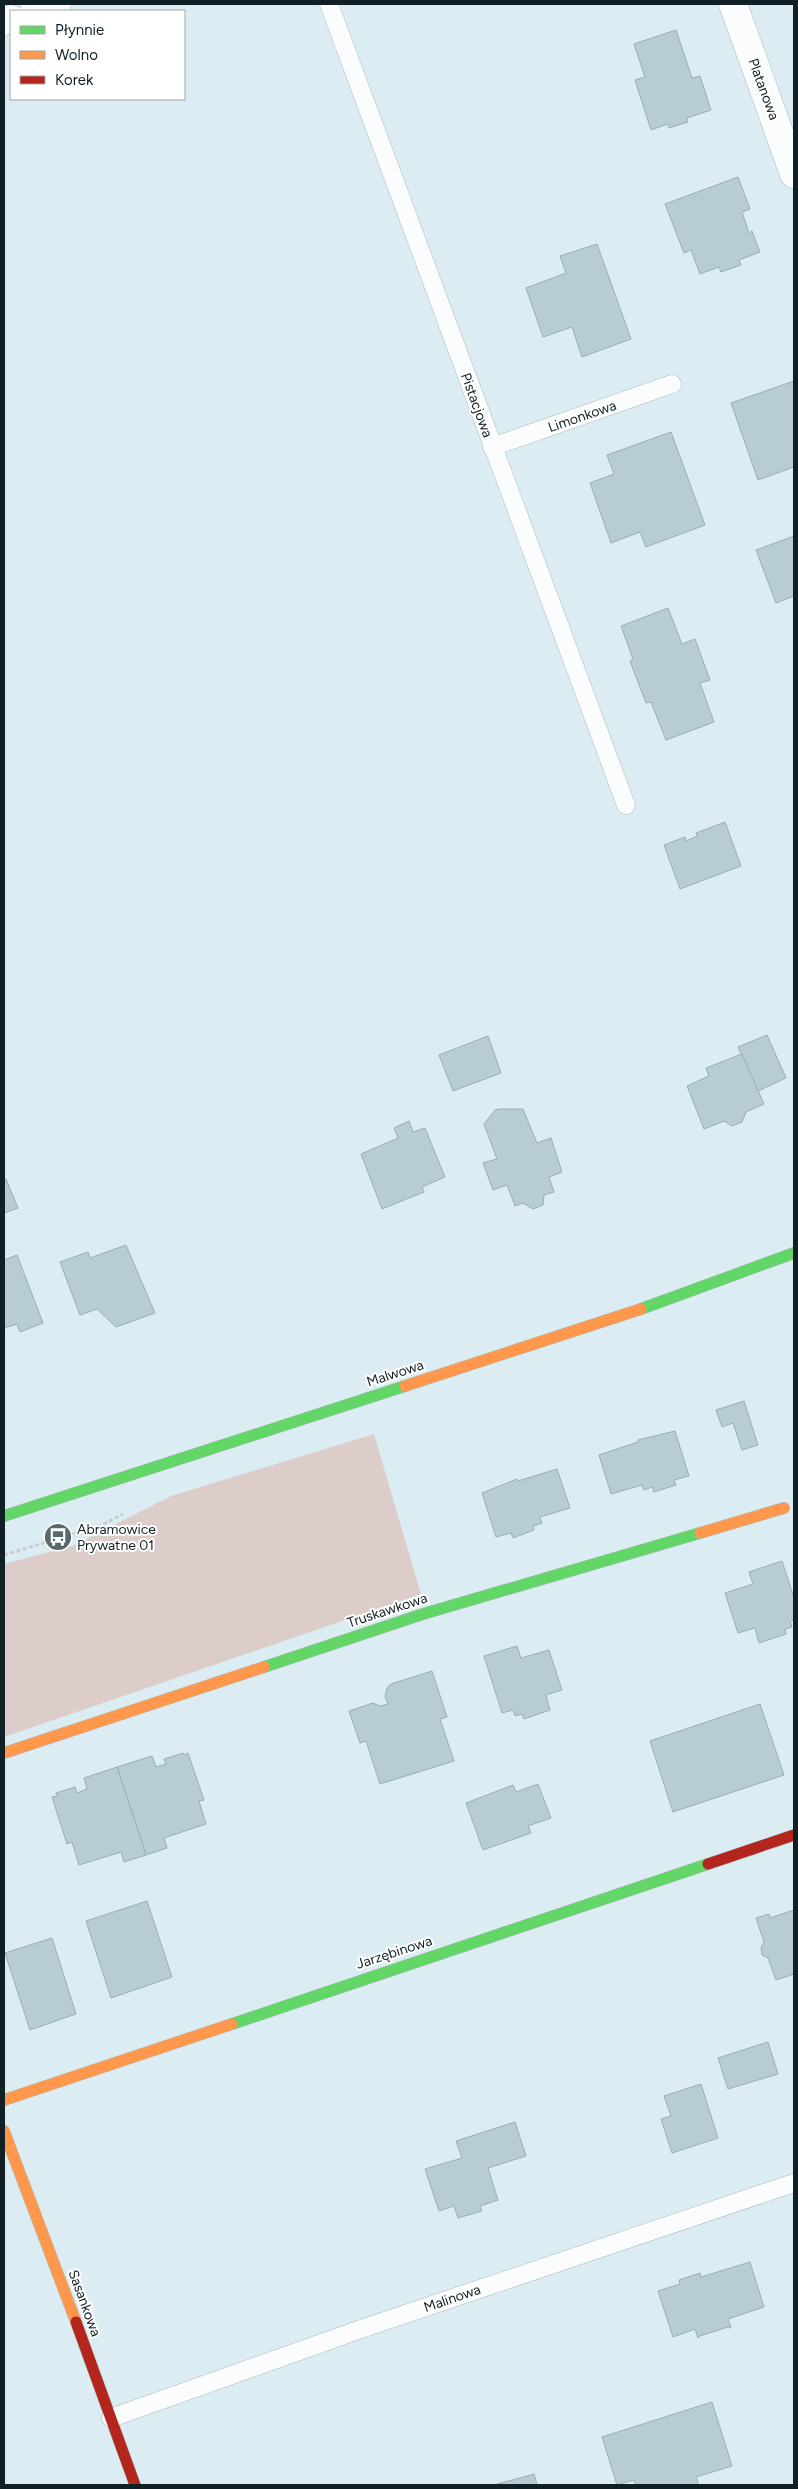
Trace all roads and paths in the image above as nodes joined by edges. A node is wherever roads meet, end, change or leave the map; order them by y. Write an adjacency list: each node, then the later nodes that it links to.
1 (57, 4): 4 (street)
2 (329, 4): 7 (lane, Pistacjowa)
3 (734, 4): 5 (street, Platanowa)
4 (37, 10)
5 (794, 174)
6 (672, 384): 7 (lane, Limonkowa)
7 (492, 447): 8 (lane, Pistacjowa)
8 (626, 805)
9 (794, 1253): 11 (street, Malwowa)
10 (784, 1508): 12 (street, Truskawkowa)
11 (4, 1516)
12 (4, 1753)
13 (794, 1835): 14 (street, Jarzębinowa)
14 (4, 2100)
15 (4, 2131): 17 (street, Sasankowa)
16 (794, 2183): 17 (lane, Malinowa)
17 (111, 2418): 18 (street, Sasankowa)
18 (135, 2485)

